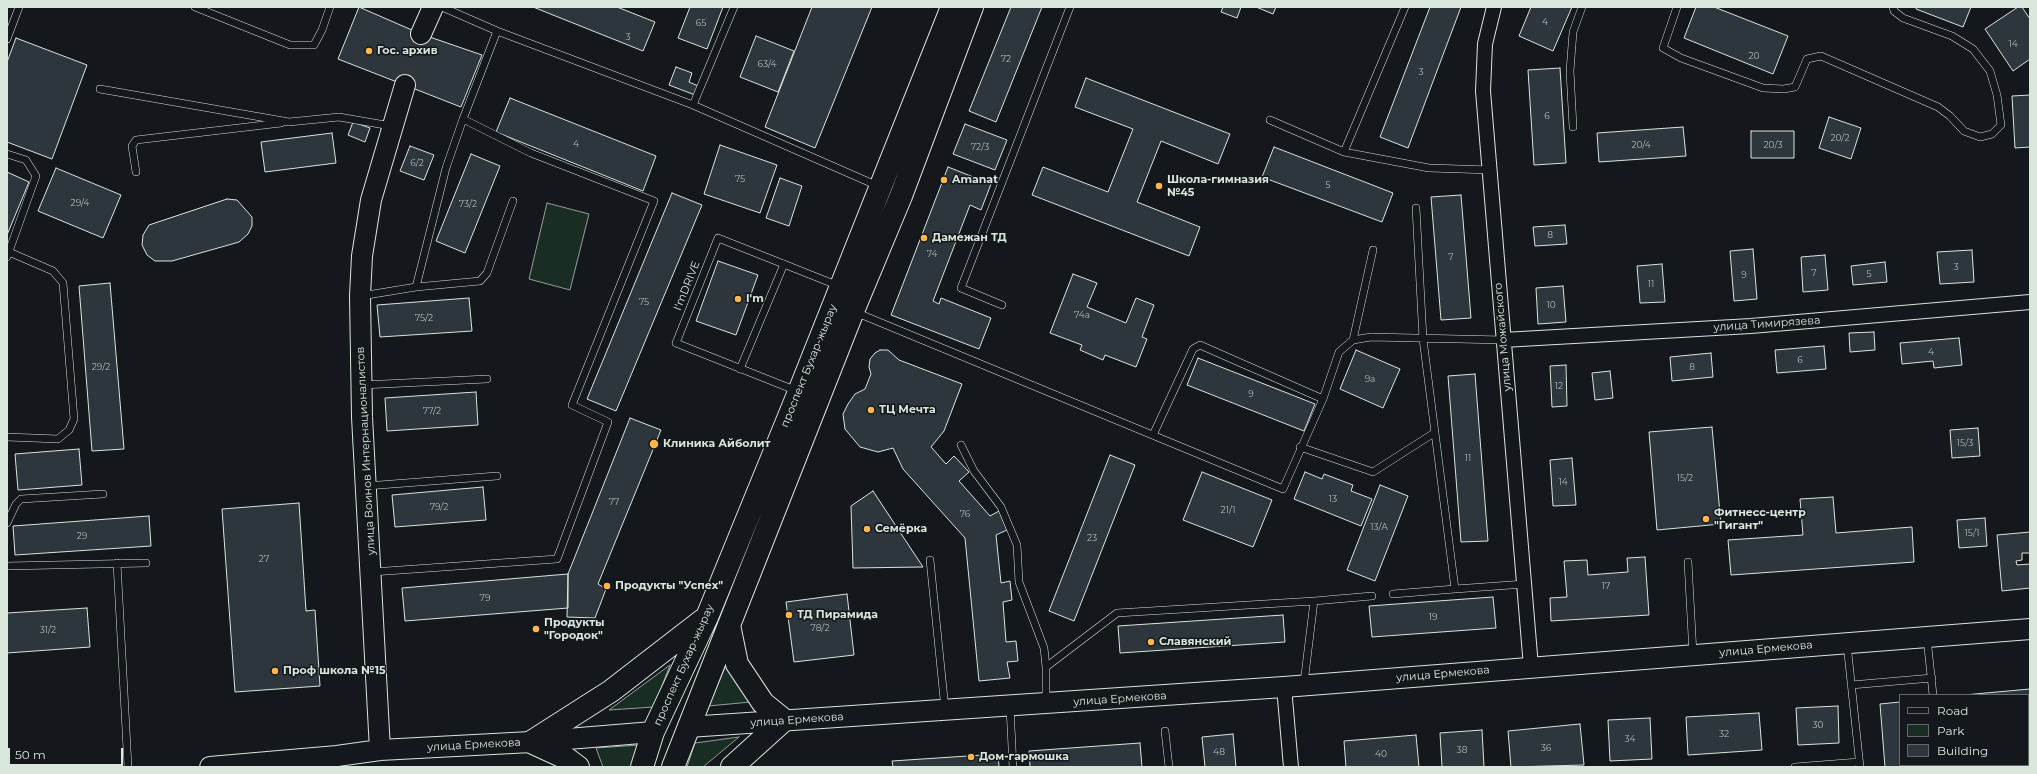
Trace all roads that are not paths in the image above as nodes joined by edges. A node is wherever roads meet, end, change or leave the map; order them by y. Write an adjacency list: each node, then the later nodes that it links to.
1 (19, 7): 17 (lane)
2 (196, 7): 3 (lane)
3 (330, 7)
4 (433, 7): 16 (main road)
5 (442, 7): 15 (lane)
6 (734, 7): 20 (lane)
7 (952, 7): 30 (main road, проспект Бухар-жырау)
8 (972, 7): 31 (main road, проспект Бухар-жырау)
9 (1070, 7): 41 (lane)
10 (1405, 7): 26 (lane)
11 (1494, 7): 28 (street, улица Можайского)
12 (1582, 7): 25 (lane)
13 (1677, 7): 14 (lane)
14 (1893, 7)
15 (497, 32): 20 (lane); 21 (lane)
16 (421, 34)
17 (7, 39)
18 (405, 85): 24 (main road, улица Воинов Интернационалистов)
19 (100, 90): 23 (lane)
20 (693, 106): 30 (lane)
21 (463, 119): 37 (lane); 65 (lane)
22 (1270, 120): 26 (lane)
23 (289, 122): 24 (lane); 29 (lane)
24 (393, 126): 39 (main road, улица Воинов Интернационалистов)
25 (1574, 127)
26 (1344, 152): 28 (lane)
27 (7, 154): 35 (lane)
28 (1491, 170): 45 (street, улица Можайского)
29 (136, 172)
30 (881, 187): 31 (main road); 38 (main road, проспект Бухар-жырау)
31 (901, 196): 42 (main road, проспект Бухар-жырау)
32 (513, 201): 37 (lane)
33 (1416, 208): 43 (lane)
34 (1373, 250): 44 (lane)
35 (8, 254): 53 (lane)
36 (784, 264): 38 (lane, I'mDRIVE); 46 (lane); 46 (lane, I'mDRIVE)
37 (416, 287): 39 (lane)
38 (841, 287): 49 (main road, проспект Бухар-жырау)
39 (360, 296): 48 (main road, улица Воинов Интернационалистов)
40 (2030, 302): 45 (street, улица Тимирязева)
41 (1002, 305)
42 (853, 311): 52 (lane); 72 (main road, проспект Бухар-жырау)
43 (1423, 339): 44 (lane); 45 (lane); 51 (lane)
44 (1353, 340): 50 (lane)
45 (1503, 340): 66 (street, улица Можайского)
46 (740, 369): 49 (lane, I'mDRIVE)
47 (487, 379): 48 (lane)
48 (362, 386): 57 (main road, улица Воинов Интернационалистов)
49 (799, 392): 71 (main road, проспект Бухар-жырау)
50 (1323, 399): 52 (lane); 55 (lane)
51 (1434, 433): 55 (lane); 67 (lane)
52 (1153, 435): 55 (lane)
53 (7, 437)
54 (961, 445): 77 (lane)
55 (1300, 447)
56 (497, 476): 57 (lane)
57 (366, 486): 65 (main road, улица Воинов Интернационалистов)
58 (103, 494): 59 (lane)
59 (7, 523)
60 (930, 560): 85 (lane)
61 (1688, 562): 76 (lane)
62 (117, 563): 63 (lane); 64 (lane); 93 (lane)
63 (146, 563)
64 (7, 566)
65 (372, 572): 91 (main road, улица Воинов Интернационалистов)
66 (1525, 584): 67 (lane); 78 (street, улица Можайского)
67 (1455, 589): 68 (lane)
68 (1393, 594)
69 (1372, 596): 70 (lane)
70 (1314, 601): 77 (lane); 81 (lane)
71 (706, 617): 89 (main road, проспект Бухар-жырау); 90 (main road)
72 (729, 625): 86 (main road); 87 (main road, проспект Бухар-жырау)
73 (2030, 629): 74 (main road, улица Ермекова)
74 (1927, 636): 75 (main road, улица Ермекова); 79 (lane)
75 (1846, 642): 76 (main road, улица Ермекова); 80 (lane)
76 (1693, 655): 78 (main road, улица Ермекова)
77 (1046, 667): 83 (lane)
78 (1531, 667): 81 (main road, улица Ермекова)
79 (1932, 678): 80 (lane); 82 (lane)
80 (1851, 685): 92 (lane)
81 (1294, 686): 83 (main road, улица Ермекова); 101 (street)
82 (1933, 694)
83 (1046, 704): 84 (main road, улица Ермекова)
84 (1010, 706): 85 (main road, улица Ермекова); 99 (lane)
85 (946, 710): 86 (main road, улица Ермекова)
86 (784, 720): 87 (main road, улица Ермекова); 98 (main road)
87 (688, 727): 89 (main road, улица Ермекова); 97 (main road, проспект Бухар-жырау)
88 (1165, 731): 100 (lane)
89 (654, 732): 90 (main road, улица Ермекова); 96 (main road, проспект Бухар-жырау)
90 (531, 742): 91 (main road, улица Ермекова); 95 (main road)
91 (380, 750): 94 (main road, улица Ермекова)
92 (1860, 764): 102 (lane)
93 (128, 767)
94 (210, 767)
95 (578, 767)
96 (642, 767)
97 (673, 767)
98 (732, 767)
99 (1013, 767)
100 (1169, 767)
101 (1291, 767)
102 (1795, 767)

